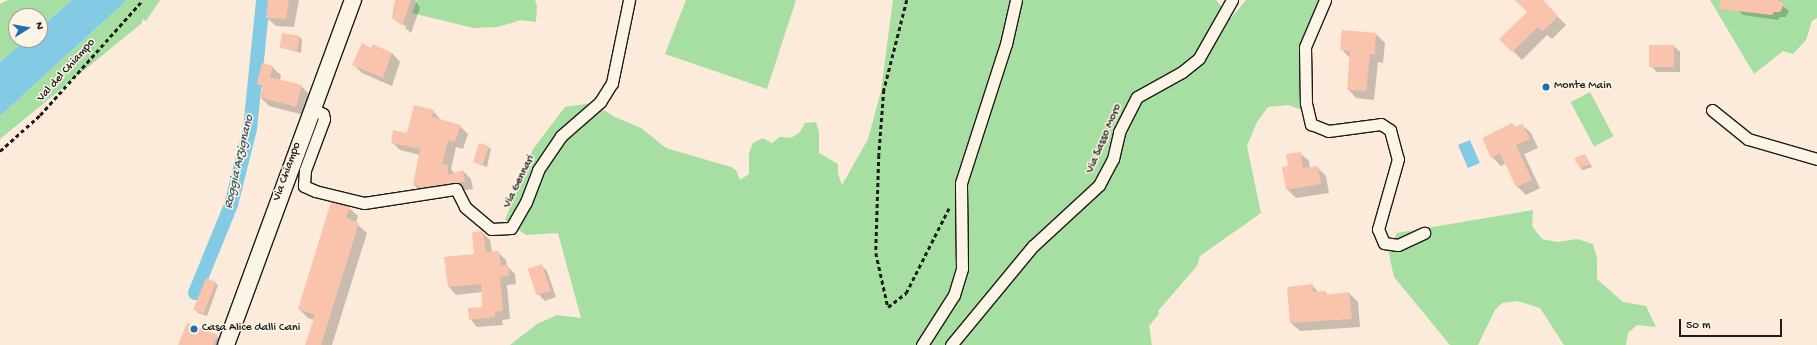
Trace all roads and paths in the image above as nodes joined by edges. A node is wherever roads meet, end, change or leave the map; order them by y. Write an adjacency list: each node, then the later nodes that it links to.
1 (143, 0): 10 (path, Val del Chiampo)
2 (353, 0): 8 (main road, Via Chiampo)
3 (629, 0): 8 (street, Via Gennari)
4 (907, 0): 12 (path)
5 (1016, 0): 15 (street)
6 (1232, 0): 16 (street, Via Sasso Moro)
7 (1325, 0): 13 (street)
8 (313, 109): 14 (main road, Via Chiampo)
9 (1712, 110): 11 (street)
10 (0, 151)
11 (1817, 159)
12 (952, 203)
13 (1424, 233)
14 (226, 345)
15 (922, 345)
16 (951, 345)

